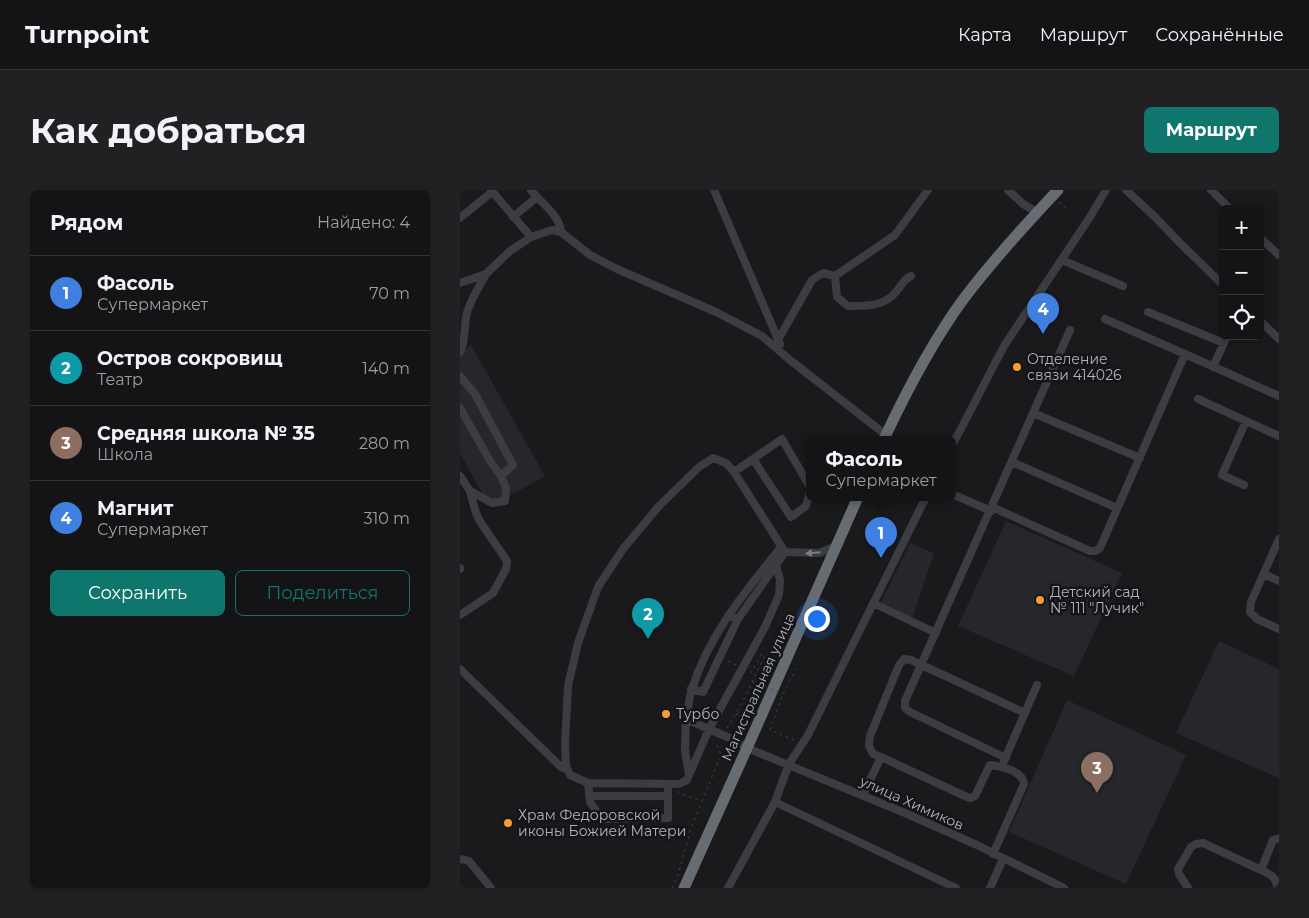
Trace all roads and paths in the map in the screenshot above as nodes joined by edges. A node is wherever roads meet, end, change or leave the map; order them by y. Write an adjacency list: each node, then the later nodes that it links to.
1 (531, 190): 10 (street)
2 (714, 190): 32 (street)
3 (928, 190): 21 (street)
4 (1008, 190): 12 (street)
5 (1058, 190): 12 (highway)
6 (1106, 190): 19 (street)
7 (1211, 190): 11 (street)
8 (491, 191): 13 (street); 14 (street)
9 (1129, 191): 23 (street)
10 (537, 198): 13 (street); 15 (street)
11 (1226, 205)
12 (1037, 212): 45 (highway)
13 (513, 216): 16 (street)
14 (460, 218)
15 (561, 232): 16 (street); 36 (street)
16 (531, 237): 20 (street)
17 (1264, 242): 18 (street)
18 (1279, 255)
19 (1062, 260): 25 (street); 47 (street)
20 (486, 274): 24 (street); 34 (street)
21 (835, 276): 22 (street); 32 (street)
22 (911, 276)
23 (1219, 281)
24 (460, 283)
25 (1123, 286)
26 (1148, 312): 30 (street)
27 (1106, 319): 35 (street)
28 (1264, 325): 31 (street)
29 (1070, 330): 42 (street)
30 (1219, 338)
31 (1279, 339)
32 (778, 340): 36 (street)
33 (1225, 340): 37 (street)
34 (460, 352)
35 (1185, 354): 37 (street); 48 (street)
36 (790, 360): 44 (street)
37 (1213, 367): 39 (street)
38 (460, 376): 53 (street)
39 (1279, 396)
40 (1198, 399): 43 (street)
41 (460, 408): 53 (street)
42 (1033, 413): 48 (street); 50 (street)
43 (1246, 421): 46 (street); 55 (street)
44 (884, 436)
45 (886, 436)
46 (1279, 436)
47 (956, 438)
48 (1140, 458): 61 (street)
49 (754, 459): 51 (street); 54 (street); 58 (street)
50 (1012, 462): 61 (street); 62 (street)
51 (734, 472): 65 (street); 98 (street)
52 (460, 476): 56 (street)
53 (502, 476): 56 (street)
54 (806, 480)
55 (1244, 485)
56 (470, 492): 70 (street)
57 (956, 496): 62 (street)
58 (807, 501)
59 (856, 501): 64 (highway, Магистральная улица)
60 (924, 501): 69 (street)
61 (1117, 508): 62 (street)
62 (991, 509): 74 (street)
63 (1279, 539): 67 (street)
64 (834, 547): 65 (street, one-way to 65); 93 (highway, Магистральная улица)
65 (786, 551): 66 (street); 71 (street)
66 (776, 565): 72 (street); 77 (street)
67 (1264, 574): 68 (street); 73 (street)
68 (1279, 581)
69 (873, 603): 74 (street); 92 (street)
70 (460, 615)
71 (728, 616): 72 (street); 82 (street)
72 (738, 619): 75 (street)
73 (1279, 629)
74 (936, 633): 76 (street)
75 (720, 657): 77 (path); 82 (street)
76 (921, 665): 84 (street); 94 (street); 95 (street)
77 (743, 668): 80 (path); 90 (street)
78 (460, 669): 98 (street)
79 (796, 669): 83 (path)
80 (752, 682): 83 (path, bridge); 85 (path)
81 (1037, 685): 84 (street)
82 (692, 690): 87 (street)
83 (783, 694): 89 (path)
84 (1025, 713): 95 (street)
85 (736, 714): 86 (path); 91 (path)
86 (744, 717)
87 (686, 719): 90 (street, улица Химиков); 99 (street)
88 (768, 727): 89 (path)
89 (771, 728): 92 (path)
90 (709, 729): 91 (street, улица Химиков); 99 (street)
91 (723, 735): 93 (street, улица Химиков); 105 (path)
92 (803, 744): 96 (street)
93 (747, 748): 96 (street, улица Химиков); 114 (highway, Магистральная улица)
94 (881, 757): 97 (street); 102 (street)
95 (1006, 758): 97 (street)
96 (789, 764): 102 (street, улица Химиков); 106 (street)
97 (1002, 768): 108 (street)
98 (568, 770): 100 (street)
99 (689, 775): 101 (street)
100 (588, 783): 101 (street); 103 (street)
101 (671, 784): 104 (street); 105 (path)
102 (863, 795): 108 (street, улица Химиков)
103 (590, 796): 104 (street); 104 (street)
104 (668, 796)
105 (702, 801): 113 (path)
106 (775, 802): 115 (street); 116 (street)
107 (1279, 838): 111 (street)
108 (993, 854): 110 (street, улица Химиков)
109 (460, 859): 112 (street)
110 (1003, 859): 117 (street); 118 (street, улица Химиков)
111 (1261, 870): 119 (street); 120 (street)
112 (491, 888)
113 (672, 888)
114 (684, 888)
115 (728, 888)
116 (956, 888)
117 (990, 888)
118 (1064, 888)
119 (1188, 888)
120 (1277, 888)

